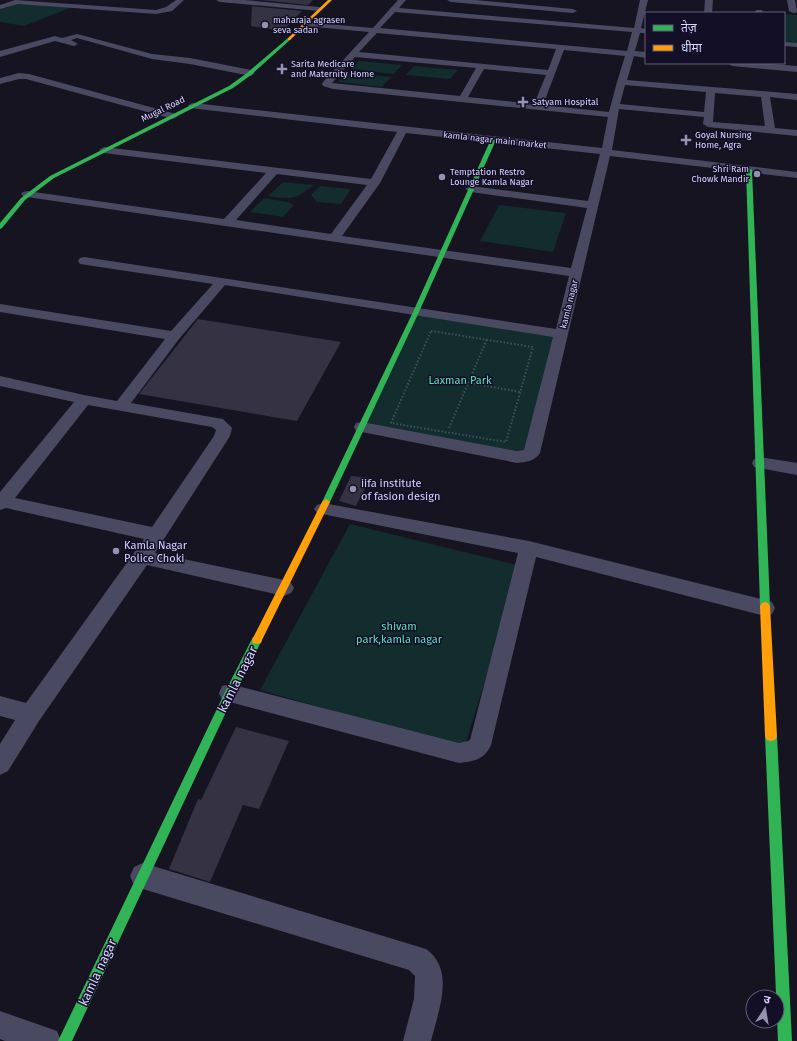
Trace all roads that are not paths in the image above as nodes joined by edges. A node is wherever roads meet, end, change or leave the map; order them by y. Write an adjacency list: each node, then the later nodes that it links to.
1 (180, 0): 9 (street)
2 (220, 0): 11 (street)
3 (330, 0): 11 (street, Mugal Road)
4 (402, 0): 12 (street)
5 (451, 0): 15 (street); 17 (street)
6 (644, 0): 18 (street)
7 (709, 0): 13 (street)
8 (791, 0): 14 (street)
9 (21, 1): 10 (street)
10 (0, 7)
11 (319, 9): 16 (street, Mugal Road)
12 (394, 10): 15 (street); 19 (street)
13 (708, 12)
14 (793, 12)
15 (441, 14): 17 (street)
16 (304, 24): 19 (street); 33 (street, Mugal Road)
17 (567, 24): 18 (street)
18 (637, 30): 20 (street); 28 (street)
19 (375, 31): 25 (street); 27 (street)
20 (645, 31)
21 (62, 40): 24 (street); 26 (street); 33 (street)
22 (785, 44): 23 (street)
23 (797, 45)
24 (84, 47)
25 (561, 47): 28 (street); 34 (street)
26 (0, 54)
27 (352, 54): 31 (street); 40 (street)
28 (630, 54): 29 (street); 36 (street, kamla nagar)
29 (645, 55)
30 (743, 64): 32 (street)
31 (481, 67): 34 (street); 40 (street)
32 (797, 69)
33 (251, 73): 41 (street, Mugal Road)
34 (550, 74): 42 (street)
35 (0, 81): 45 (street)
36 (621, 82): 37 (street); 43 (street, kamla nagar)
37 (711, 90): 38 (street); 44 (street)
38 (765, 94): 39 (street); 47 (street)
39 (797, 97)
40 (462, 100): 42 (street)
41 (193, 106): 45 (street, Mugal Road); 46 (street, kamla nagar main market)
42 (538, 107): 43 (street)
43 (614, 110): 44 (street); 51 (street, kamla nagar)
44 (708, 115): 47 (street)
45 (173, 116): 50 (street, Mugal Road)
46 (403, 130): 49 (street, kamla nagar main market); 55 (street)
47 (770, 130): 48 (street)
48 (797, 133)
49 (493, 140): 51 (street, kamla nagar main market); 56 (street, kamla nagar)
50 (104, 150): 52 (street); 57 (street, Mugal Road)
51 (606, 152): 53 (street, kamla nagar main market); 58 (street, kamla nagar)
52 (274, 170): 55 (street); 59 (street)
53 (749, 170): 54 (street, kamla nagar main market); 74 (street)
54 (797, 175)
55 (374, 182): 61 (street)
56 (471, 189): 58 (street); 62 (street, kamla nagar)
57 (28, 194): 59 (street); 60 (street, Mugal Road)
58 (593, 205): 64 (street, kamla nagar)
59 (228, 222): 61 (street)
60 (0, 227)
61 (335, 238): 62 (street)
62 (442, 254): 64 (street); 67 (street, kamla nagar)
63 (84, 261): 65 (street)
64 (577, 273): 68 (street, kamla nagar)
65 (222, 281): 67 (street); 69 (street)
66 (0, 308): 69 (street)
67 (416, 312): 68 (street); 73 (street, kamla nagar)
68 (562, 334): 73 (street, kamla nagar)
69 (174, 336): 72 (street)
70 (0, 381): 71 (street)
71 (84, 400): 72 (street); 76 (street)
72 (121, 406): 78 (street)
73 (362, 427): 77 (street, kamla nagar)
74 (760, 463): 75 (street); 82 (street)
75 (797, 469)
76 (1, 503): 78 (street)
77 (323, 509): 79 (street); 81 (street, kamla nagar)
78 (156, 535): 80 (street)
79 (529, 548): 82 (street); 83 (street)
80 (142, 557): 81 (street); 85 (street)
81 (284, 588): 83 (street, kamla nagar)
82 (765, 608): 92 (street)
83 (230, 693): 87 (street, kamla nagar)
84 (0, 706): 85 (street)
85 (31, 714): 86 (street)
86 (0, 764)
87 (143, 876): 90 (street, kamla nagar); 91 (street)
88 (0, 1025): 89 (street)
89 (47, 1041)
90 (65, 1041)
91 (417, 1041)
92 (785, 1041)

